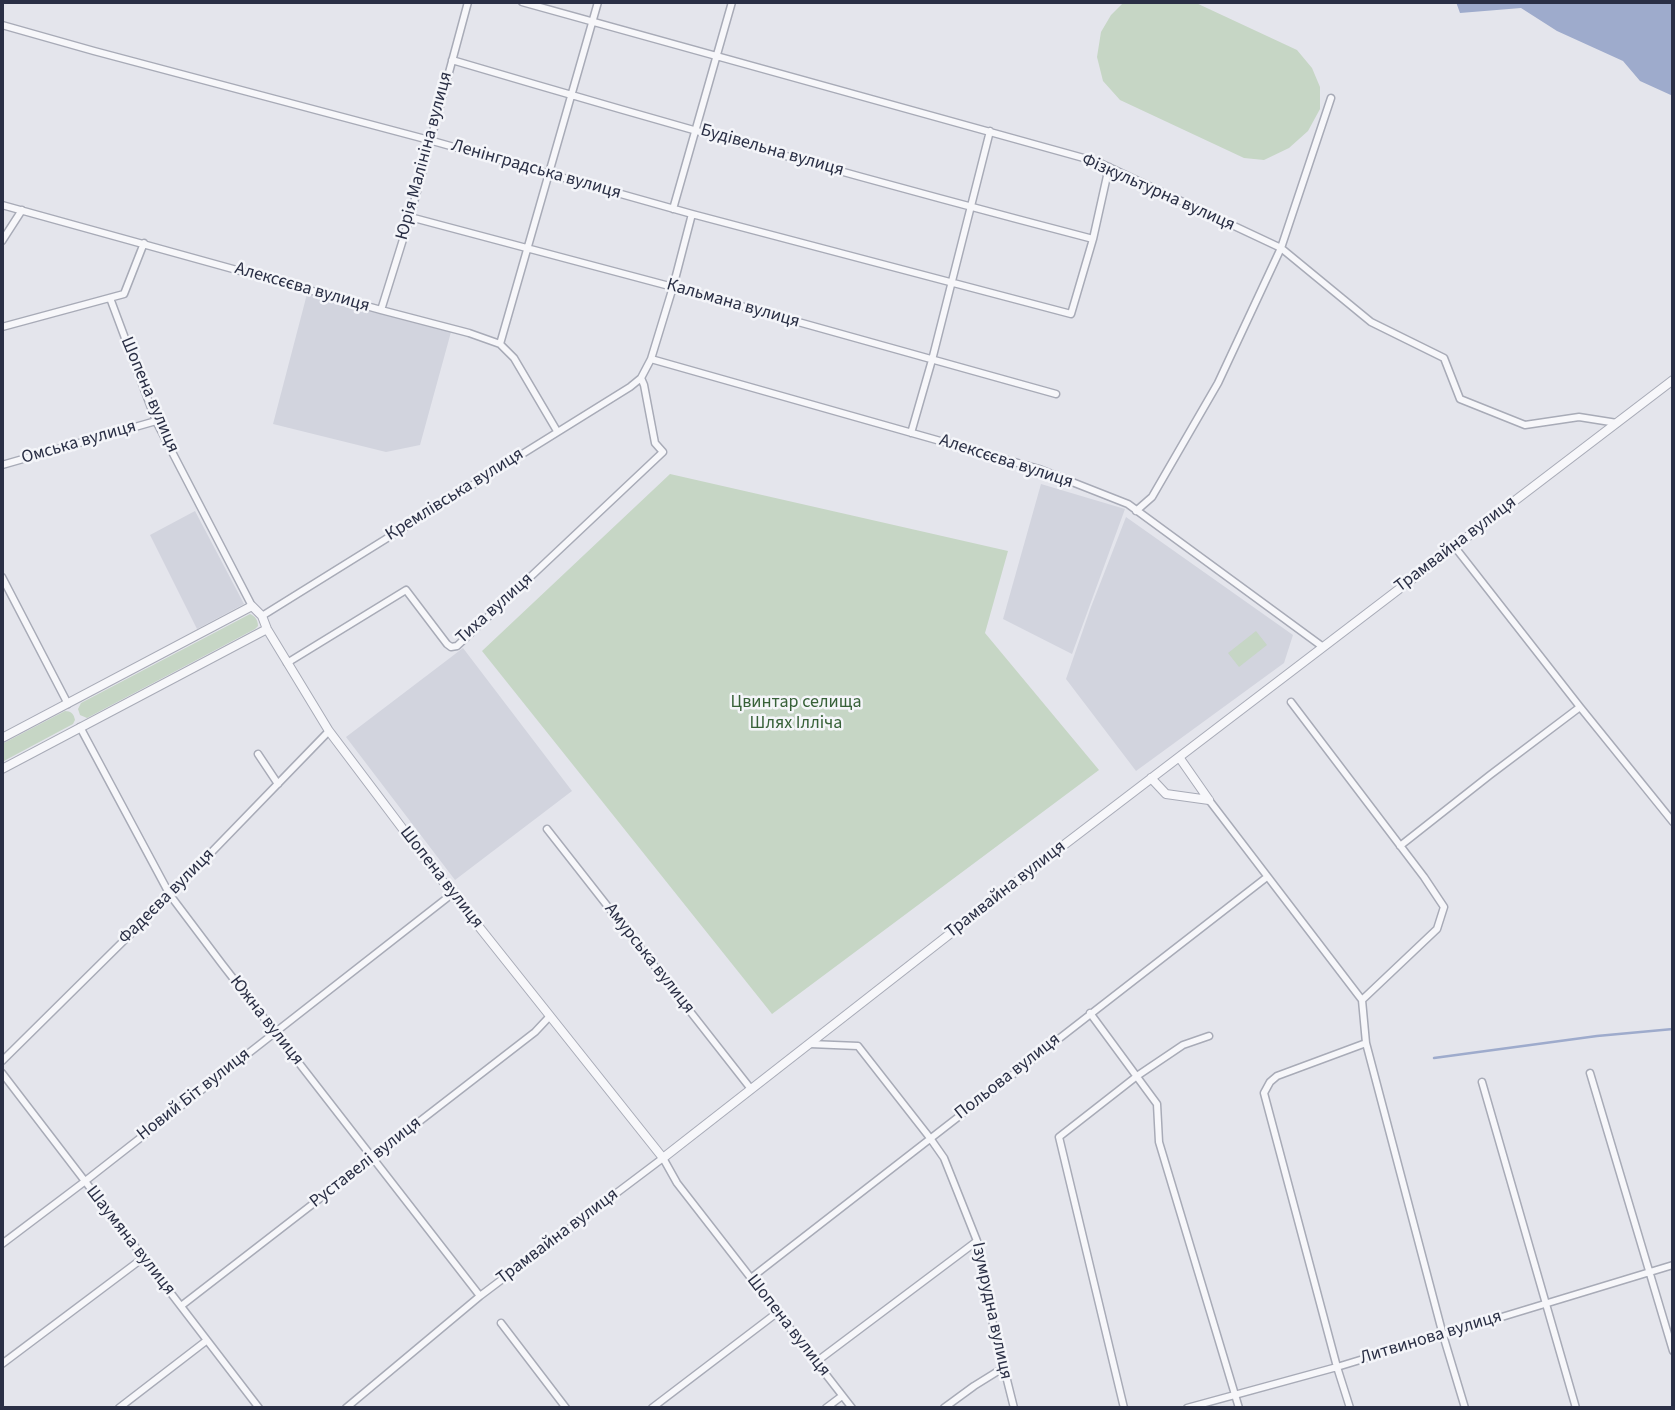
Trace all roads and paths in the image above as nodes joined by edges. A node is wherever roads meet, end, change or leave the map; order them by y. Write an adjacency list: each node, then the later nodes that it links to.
1 (468, 2): 8 (street, Юрія Малініна вулиця)
2 (522, 2): 5 (street, Фiзкультурна вулиця)
3 (598, 2): 5 (street)
4 (732, 2): 7 (street)
5 (593, 21): 7 (street, Фiзкультурна вулиця); 9 (street)
6 (2, 25): 13 (street, Ленінградська вулиця)
7 (717, 56): 11 (street); 12 (street, Фiзкультурна вулиця)
8 (452, 60): 9 (street, Будівельна вулиця); 13 (street, Юрія Малініна вулиця)
9 (572, 96): 11 (street, Будівельна вулиця); 15 (street)
10 (1331, 98): 25 (street)
11 (695, 130): 17 (street, Будівельна вулиця); 18 (street)
12 (990, 131): 14 (street, Фiзкультурна вулиця); 17 (street)
13 (429, 140): 15 (street, Ленінградська вулиця); 21 (street, Юрія Малініна вулиця)
14 (1109, 167): 22 (street); 25 (street, Фiзкультурна вулиця)
15 (549, 174): 18 (street, Ленінградська вулиця); 26 (street)
16 (2, 205): 19 (street, Алексєєва вулиця)
17 (971, 207): 22 (street, Будівельна вулиця); 27 (street)
18 (673, 209): 20 (street, Ленінградська вулиця)
19 (22, 210): 23 (street); 24 (street, Алексєєва вулиця)
20 (692, 214): 27 (street, Ленінградська вулиця); 28 (street)
21 (410, 217): 26 (street, Кальмана вулиця); 30 (street, Юрія Малініна вулиця)
22 (1093, 239): 27 (street, Ленінградська вулиця)
23 (2, 241)
24 (144, 243): 29 (street); 30 (street, Алексєєва вулиця)
25 (1281, 248): 39 (street, Фiзкультурна вулиця); 43 (street)
26 (528, 249): 28 (street, Кальмана вулиця); 32 (street)
27 (952, 282): 34 (street)
28 (674, 288): 33 (street); 34 (street, Кальмана вулиця)
29 (110, 298): 31 (street); 38 (street, Шопена вулиця)
30 (381, 310): 32 (street, Алексєєва вулиця)
31 (2, 327)
32 (500, 344): 40 (street)
33 (650, 359): 35 (street); 41 (street, Алексєєва вулиця)
34 (932, 360): 37 (street, Кальмана вулиця); 41 (street)
35 (643, 376): 40 (street, Кремлівська вулиця); 50 (street, Тиха вулиця)
36 (1673, 380): 39 (street, Трамвайна вулиця)
37 (1056, 394)
38 (156, 421): 42 (street, Омська вулиця); 46 (street, Шопена вулиця)
39 (1617, 423): 44 (street, Трамвайна вулиця)
40 (557, 431): 47 (street, Кремлівська вулиця)
41 (911, 433): 43 (street, Алексєєва вулиця)
42 (2, 465)
43 (1136, 511): 49 (street, Алексєєва вулиця)
44 (1454, 546): 49 (street, Трамвайна вулиця); 53 (street)
45 (2, 577): 52 (street)
46 (252, 606): 47 (street, Шопена вулиця); 52 (street)
47 (262, 616): 48 (street, Шопена вулиця)
48 (267, 629): 50 (street, Шопена вулиця); 54 (street)
49 (1323, 646): 58 (street, Трамвайна вулиця)
50 (288, 663): 55 (street, Шопена вулиця)
51 (1291, 702): 65 (street)
52 (68, 704): 56 (street)
53 (1580, 707): 63 (street); 65 (street)
54 (80, 727): 59 (street); 68 (street, Южна вулиця)
55 (329, 732): 61 (street, Фадеєва вулиця); 67 (street, Шопена вулиця)
56 (2, 738)
57 (258, 754): 61 (street)
58 (1179, 757): 60 (street, Трамвайна вулиця); 62 (street)
59 (2, 769)
60 (1151, 778): 62 (street); 75 (street, Трамвайна вулиця)
61 (278, 784): 68 (street, Фадеєва вулиця)
62 (1209, 800): 66 (street)
63 (1673, 822)
64 (547, 829): 81 (street, Амурська вулиця)
65 (1400, 846): 69 (street)
66 (1267, 877): 69 (street); 70 (street, Польова вулиця)
67 (452, 894): 71 (street, Шопена вулиця); 72 (street, Новий Біт вулиця)
68 (170, 895): 72 (street, Южна вулиця); 76 (street, Фадеєва вулиця)
69 (1362, 1000): 74 (street)
70 (1090, 1013): 79 (street); 82 (street, Польова вулиця)
71 (550, 1016): 83 (street, Руставелі вулиця); 84 (street, Шопена вулиця)
72 (274, 1032): 83 (street, Южна вулиця); 85 (street, Новий Біт вулиця)
73 (1209, 1035): 79 (street)
74 (1366, 1043): 97 (street); 102 (street)
75 (808, 1044): 81 (street, Трамвайна вулиця); 82 (street, Ізумрудна вулиця)
76 (2, 1061)
77 (2, 1073): 85 (street, Шаумяна вулиця)
78 (1590, 1073): 90 (street)
79 (1137, 1076): 104 (street); 115 (street)
80 (1482, 1082): 93 (street)
81 (751, 1089): 84 (street, Трамвайна вулиця)
82 (930, 1138): 86 (street, Ізумрудна вулиця); 91 (street, Польова вулиця)
83 (373, 1157): 92 (street, Южна вулиця); 94 (street, Руставелі вулиця)
84 (663, 1157): 91 (street, Шопена вулиця); 92 (street, Трамвайна вулиця)
85 (84, 1182): 87 (street, Новий Біт вулиця); 88 (street, Шаумяна вулиця)
86 (977, 1241): 100 (street); 103 (street, Ізумрудна вулиця)
87 (2, 1244)
88 (143, 1258): 94 (street, Шаумяна вулиця); 101 (street)
89 (1673, 1265): 90 (street, Литвинова вулиця)
90 (1650, 1272): 93 (street, Литвинова вулиця); 99 (street)
91 (751, 1278): 95 (street, Шопена вулиця)
92 (480, 1296): 108 (street, Трамвайна вулиця)
93 (1547, 1302): 97 (street, Литвинова вулиця); 120 (street)
94 (181, 1306): 98 (street, Шаумяна вулиця)
95 (778, 1312): 100 (street, Шопена вулиця); 110 (street)
96 (500, 1323): 109 (street)
97 (1443, 1335): 102 (street, Литвинова вулиця); 119 (street)
98 (206, 1341): 106 (street); 107 (street, Шаумяна вулиця)
99 (1673, 1351)
100 (816, 1362): 105 (street, Шопена вулиця)
101 (2, 1364)
102 (1337, 1367): 104 (street, Литвинова вулиця); 118 (street)
103 (1003, 1368): 113 (street); 114 (street, Ізумрудна вулиця)
104 (1235, 1395): 116 (street, Литвинова вулиця); 117 (street)
105 (842, 1396): 111 (street); 112 (street, Шопена вулиця)
106 (119, 1408)
107 (259, 1408)
108 (345, 1408)
109 (566, 1408)
110 (652, 1408)
111 (826, 1408)
112 (852, 1408)
113 (944, 1408)
114 (1014, 1408)
115 (1124, 1408)
116 (1187, 1408)
117 (1239, 1408)
118 (1350, 1408)
119 (1465, 1408)
120 (1576, 1408)

